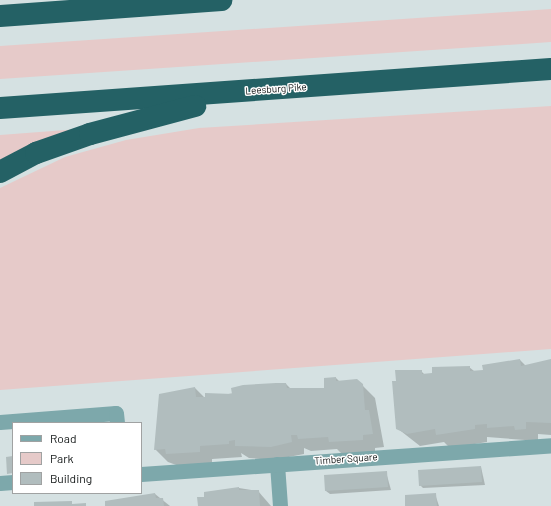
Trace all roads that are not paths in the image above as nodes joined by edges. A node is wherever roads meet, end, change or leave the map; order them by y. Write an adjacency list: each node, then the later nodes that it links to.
1 (221, 0): 2 (highway)
2 (0, 16)
3 (551, 69): 4 (highway, Leesburg Pike)
4 (273, 89): 5 (highway, Leesburg Pike); 6 (highway)
5 (0, 108)
6 (0, 172)
7 (0, 422): 8 (street)
8 (118, 422)
9 (551, 445): 10 (street, Timber Square)
10 (277, 464): 11 (street, Timber Square); 14 (street)
11 (142, 474)
12 (12, 482): 13 (street)
13 (0, 483)
14 (280, 506)

